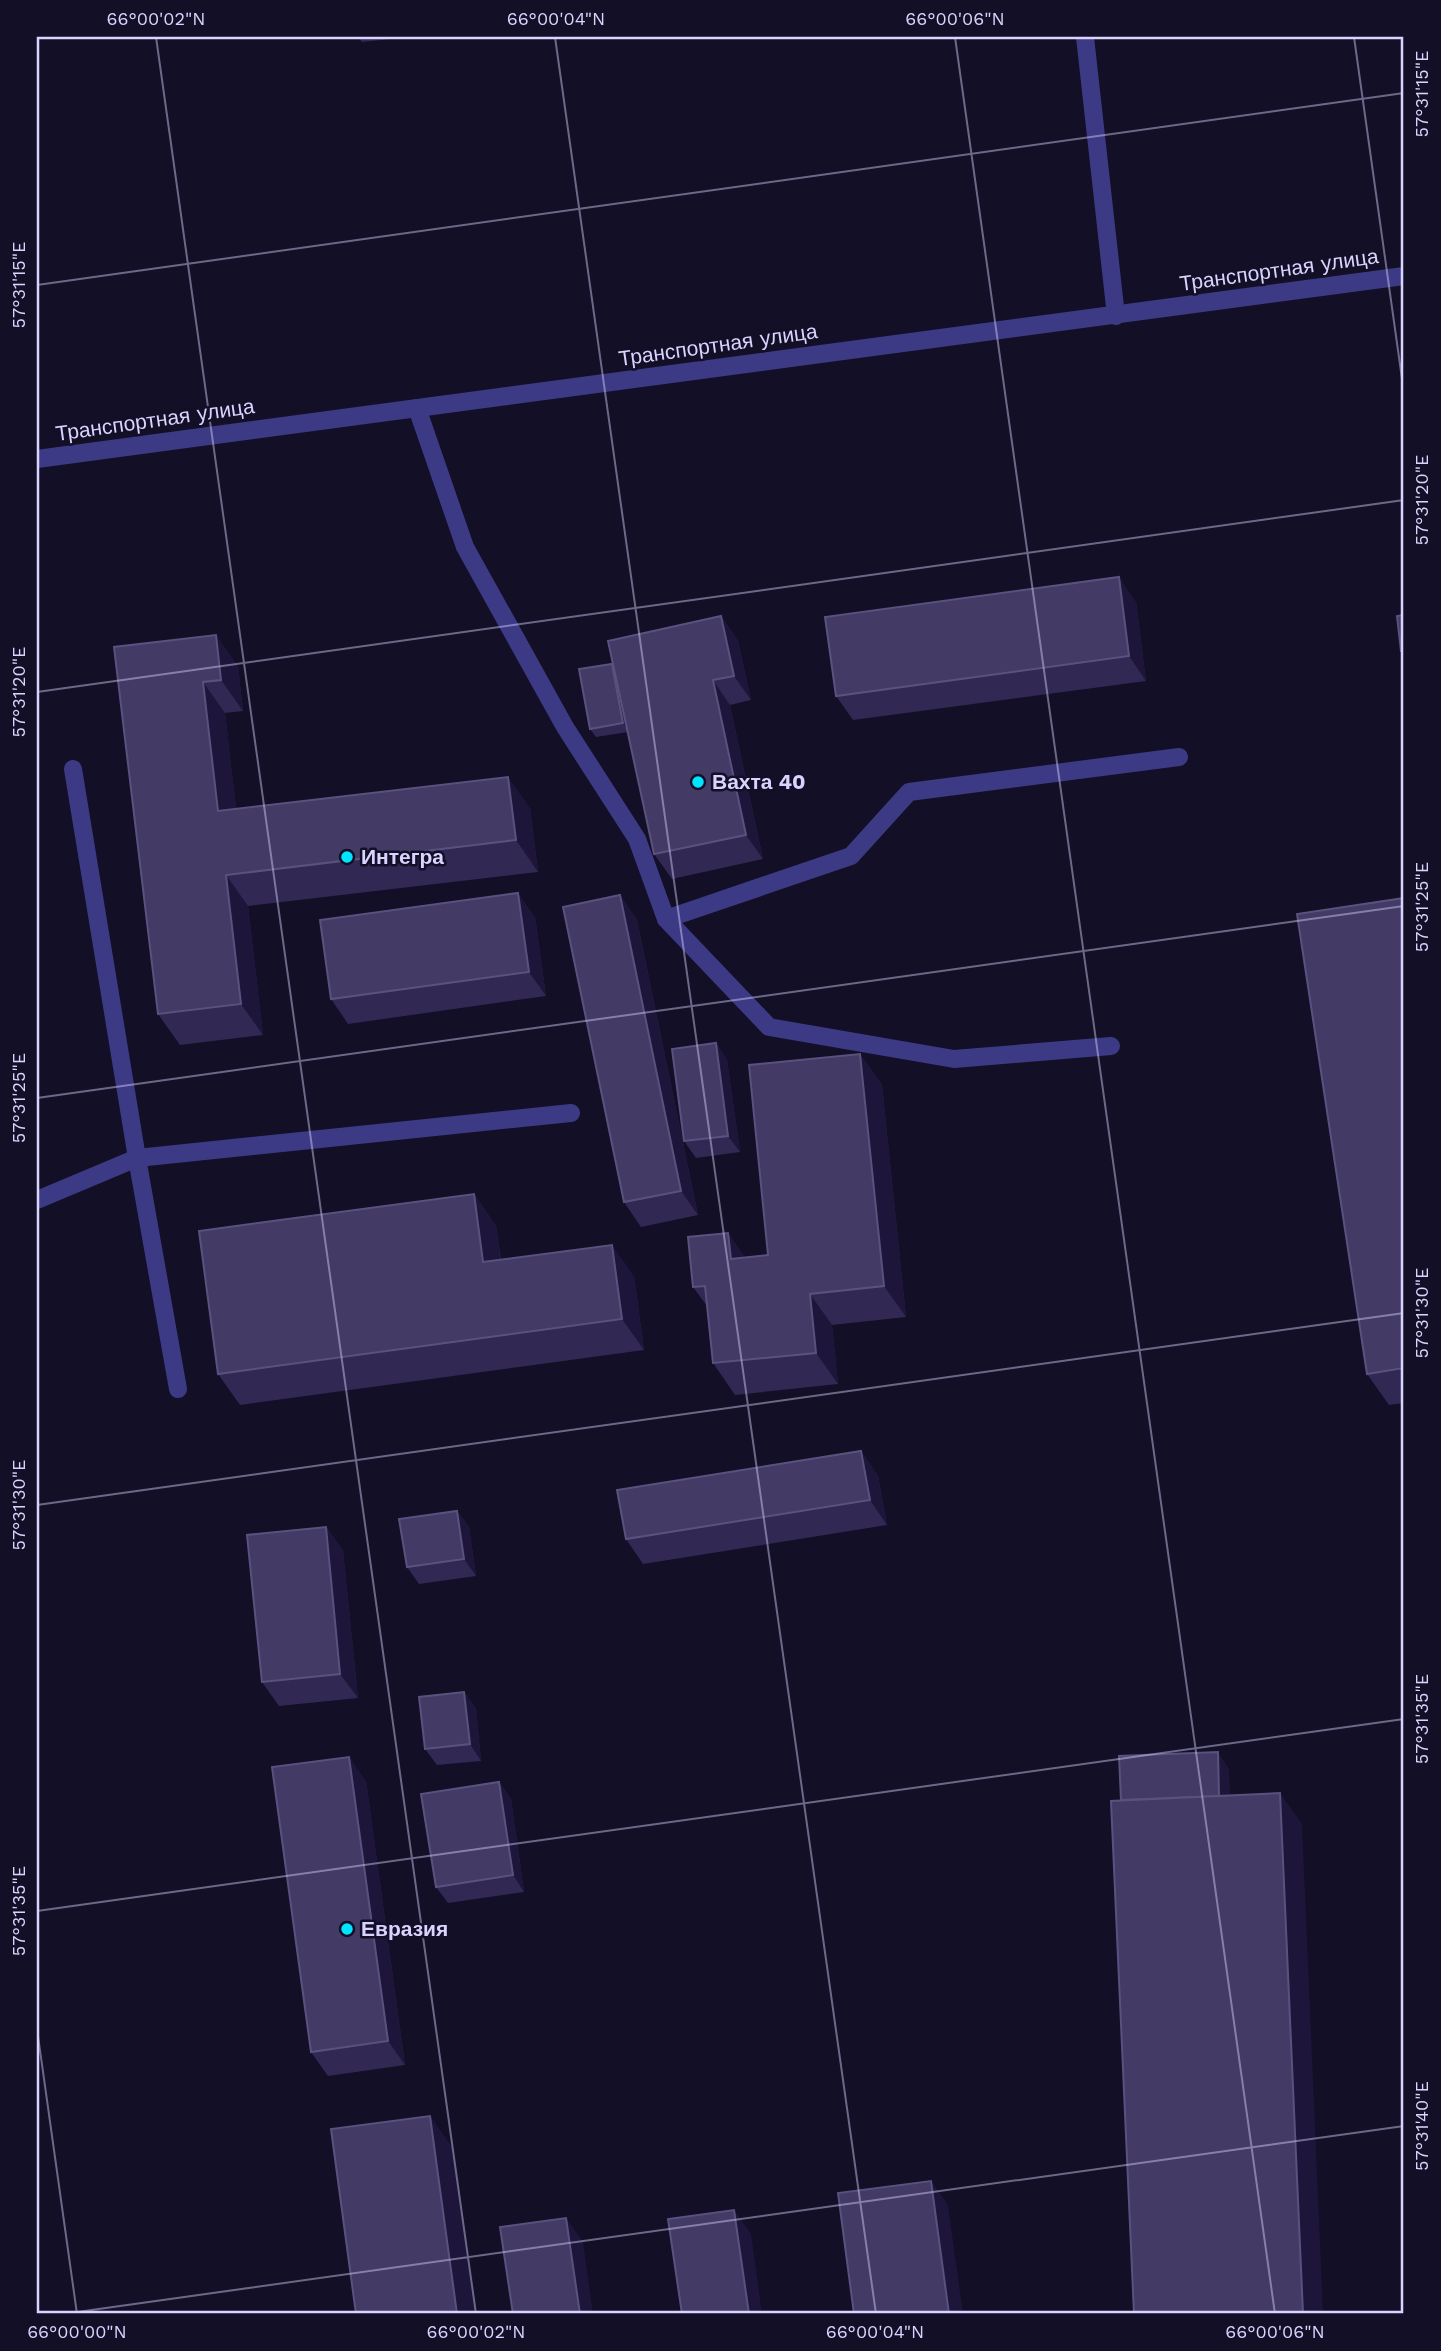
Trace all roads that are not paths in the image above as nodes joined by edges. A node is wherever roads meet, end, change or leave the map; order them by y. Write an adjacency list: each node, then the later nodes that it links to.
1 (1085, 37): 3 (street)
2 (1404, 276): 3 (street, Транспортная улица)
3 (1116, 316): 4 (street, Транспортная улица)
4 (417, 408): 5 (street, Транспортная улица); 8 (street)
5 (37, 459)
6 (1179, 757): 8 (street)
7 (73, 769): 11 (street)
8 (666, 919): 9 (street)
9 (1111, 1046)
10 (572, 1112): 11 (street)
11 (137, 1158): 12 (street); 13 (street)
12 (37, 1199)
13 (178, 1389)

